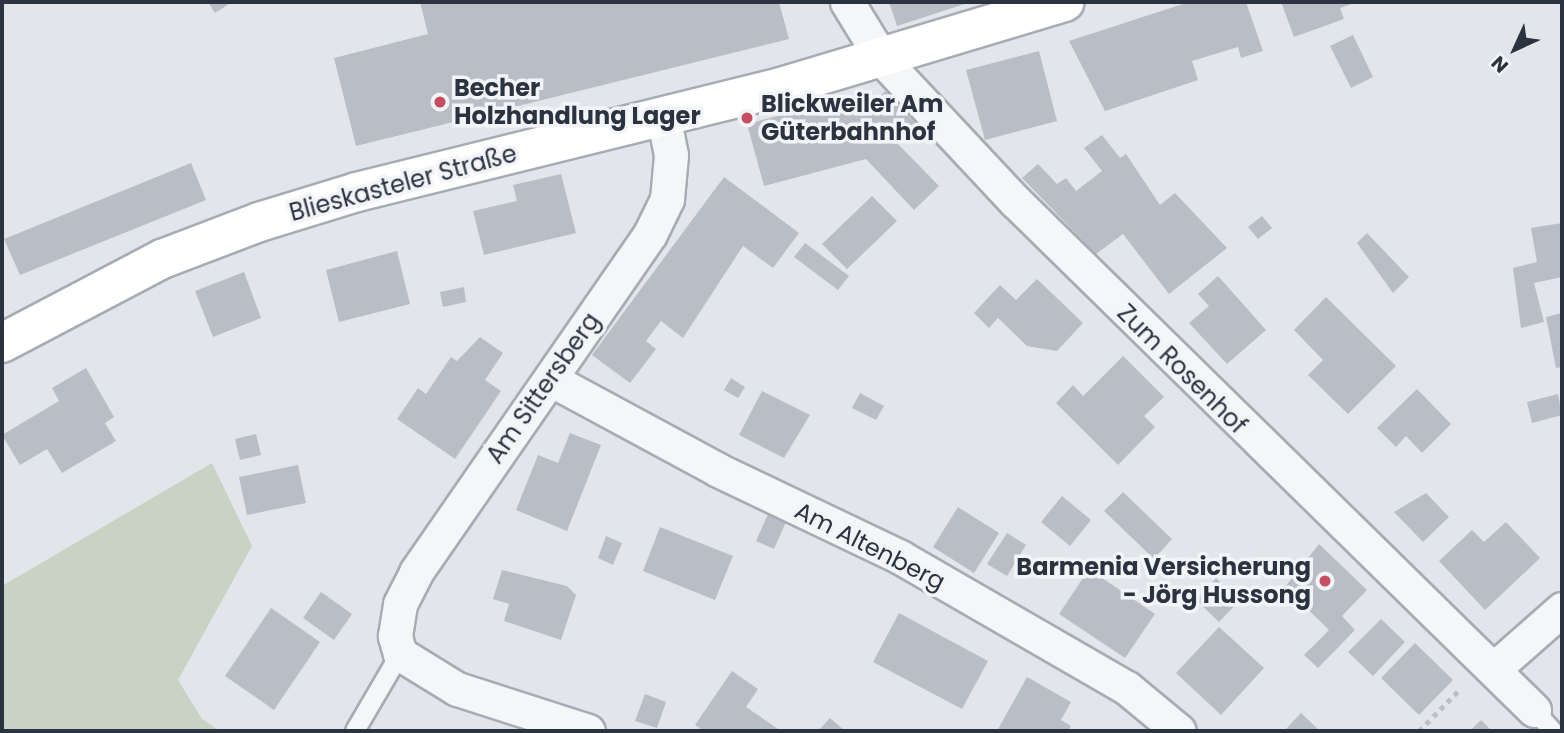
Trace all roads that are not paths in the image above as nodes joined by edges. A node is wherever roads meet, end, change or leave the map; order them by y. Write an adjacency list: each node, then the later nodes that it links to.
1 (847, 2): 3 (street, Zum Rosenhof)
2 (1065, 2): 3 (street, Blieskasteler Straße)
3 (883, 59): 4 (street, Blieskasteler Straße); 9 (street, Zum Rosenhof)
4 (663, 115): 5 (street, Blieskasteler Straße); 6 (street, Am Sittersberg)
5 (2, 343)
6 (550, 379): 8 (street, Am Sittersberg); 13 (street, Am Altenberg)
7 (1562, 609): 9 (street)
8 (400, 654): 11 (lane); 12 (street)
9 (1492, 663): 10 (street, Zum Rosenhof)
10 (1544, 721)
11 (355, 731)
12 (588, 731)
13 (1179, 731)

